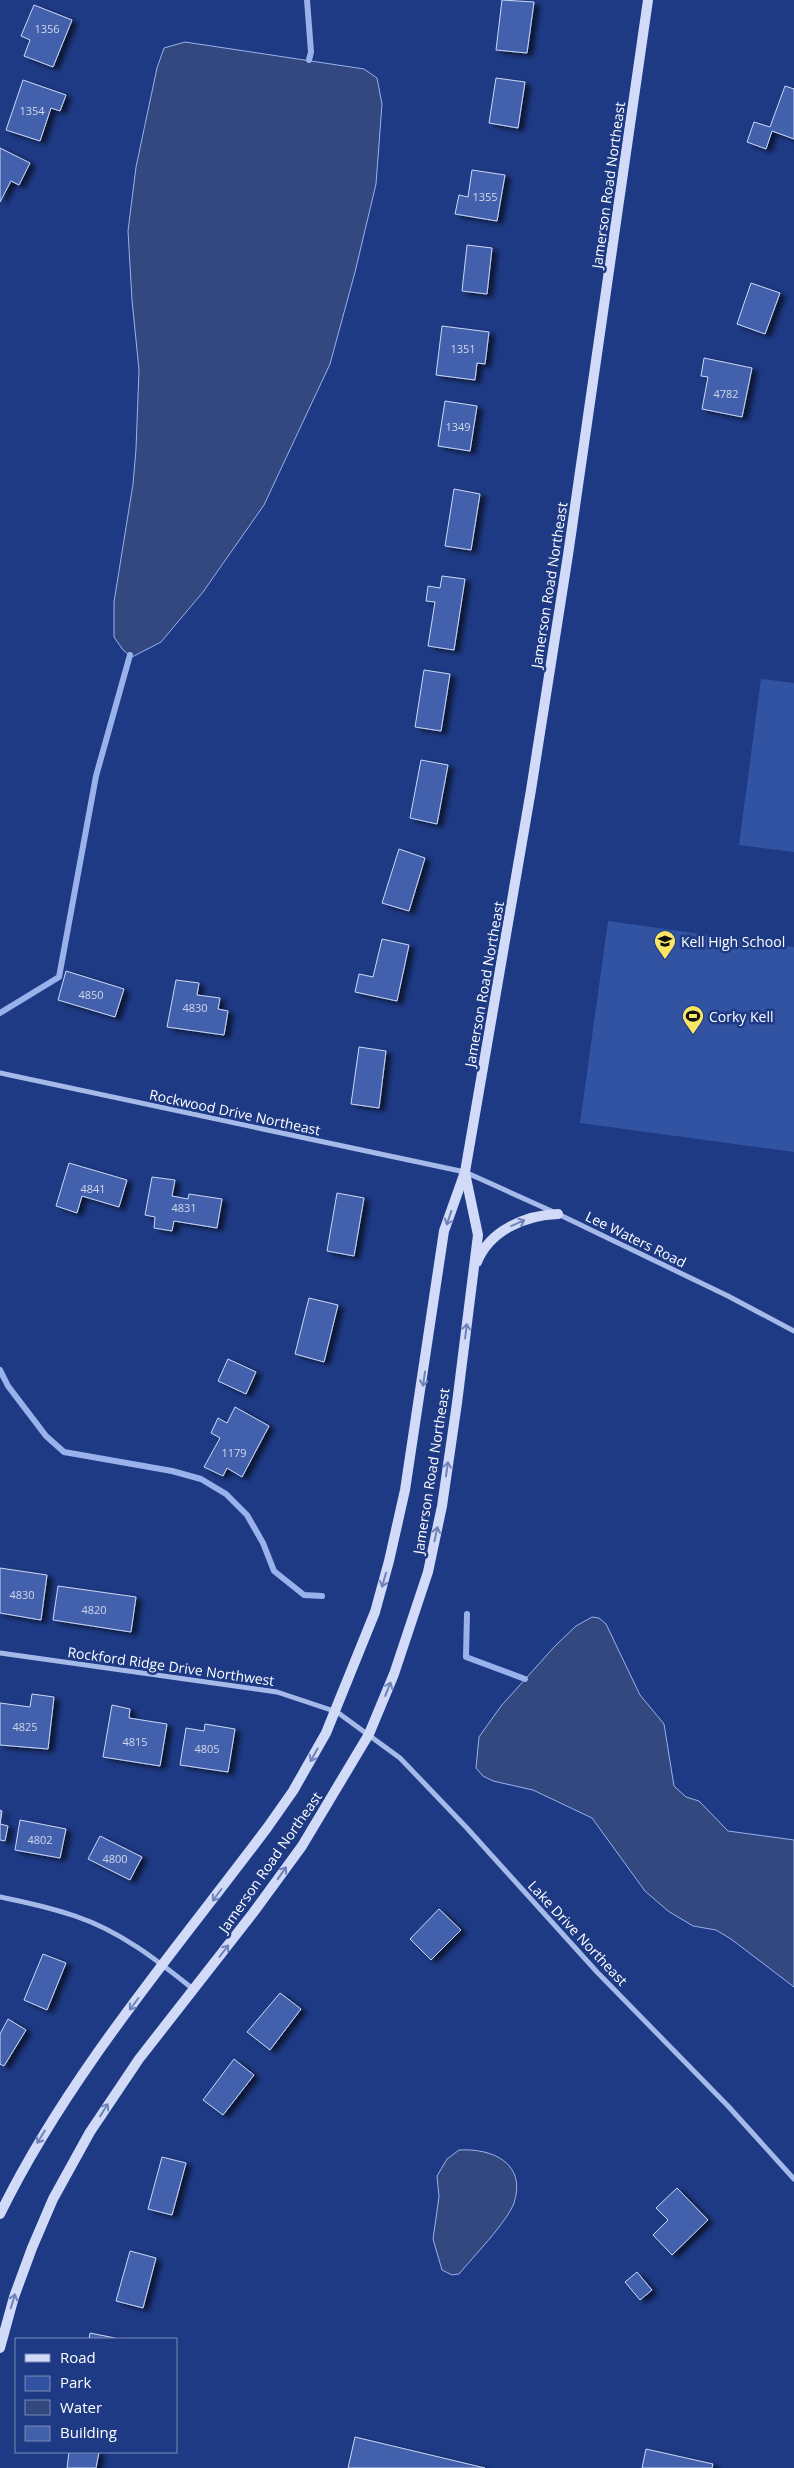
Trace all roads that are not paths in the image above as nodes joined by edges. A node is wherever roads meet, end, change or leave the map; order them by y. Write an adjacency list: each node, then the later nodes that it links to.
1 (648, 0): 3 (street, Jamerson Road Northeast)
2 (0, 1073): 3 (street, Rockwood Drive Northeast)
3 (465, 1172): 4 (street, Lee Waters Road); 5 (street, Jamerson Road Northeast); 8 (street, Jamerson Road Northeast, one-way to 8)
4 (558, 1214): 5 (street, one-way to 4); 6 (street, Lee Waters Road)
5 (474, 1270): 9 (street, Jamerson Road Northeast, one-way to 5)
6 (794, 1331)
7 (0, 1653): 8 (street, Rockford Ridge Drive Northwest)
8 (337, 1712): 9 (street, Lake Drive Northeast); 11 (street, Jamerson Road Northeast, one-way to 11)
9 (369, 1734): 12 (street, Jamerson Road Northeast, one-way to 9); 13 (street, Lake Drive Northeast)
10 (0, 1897): 11 (street)
11 (163, 1965): 12 (street); 14 (street, Jamerson Road Northeast, one-way to 14)
12 (194, 1989): 15 (street, Jamerson Road Northeast, one-way to 12)
13 (794, 2179)
14 (0, 2214)
15 (0, 2348)

